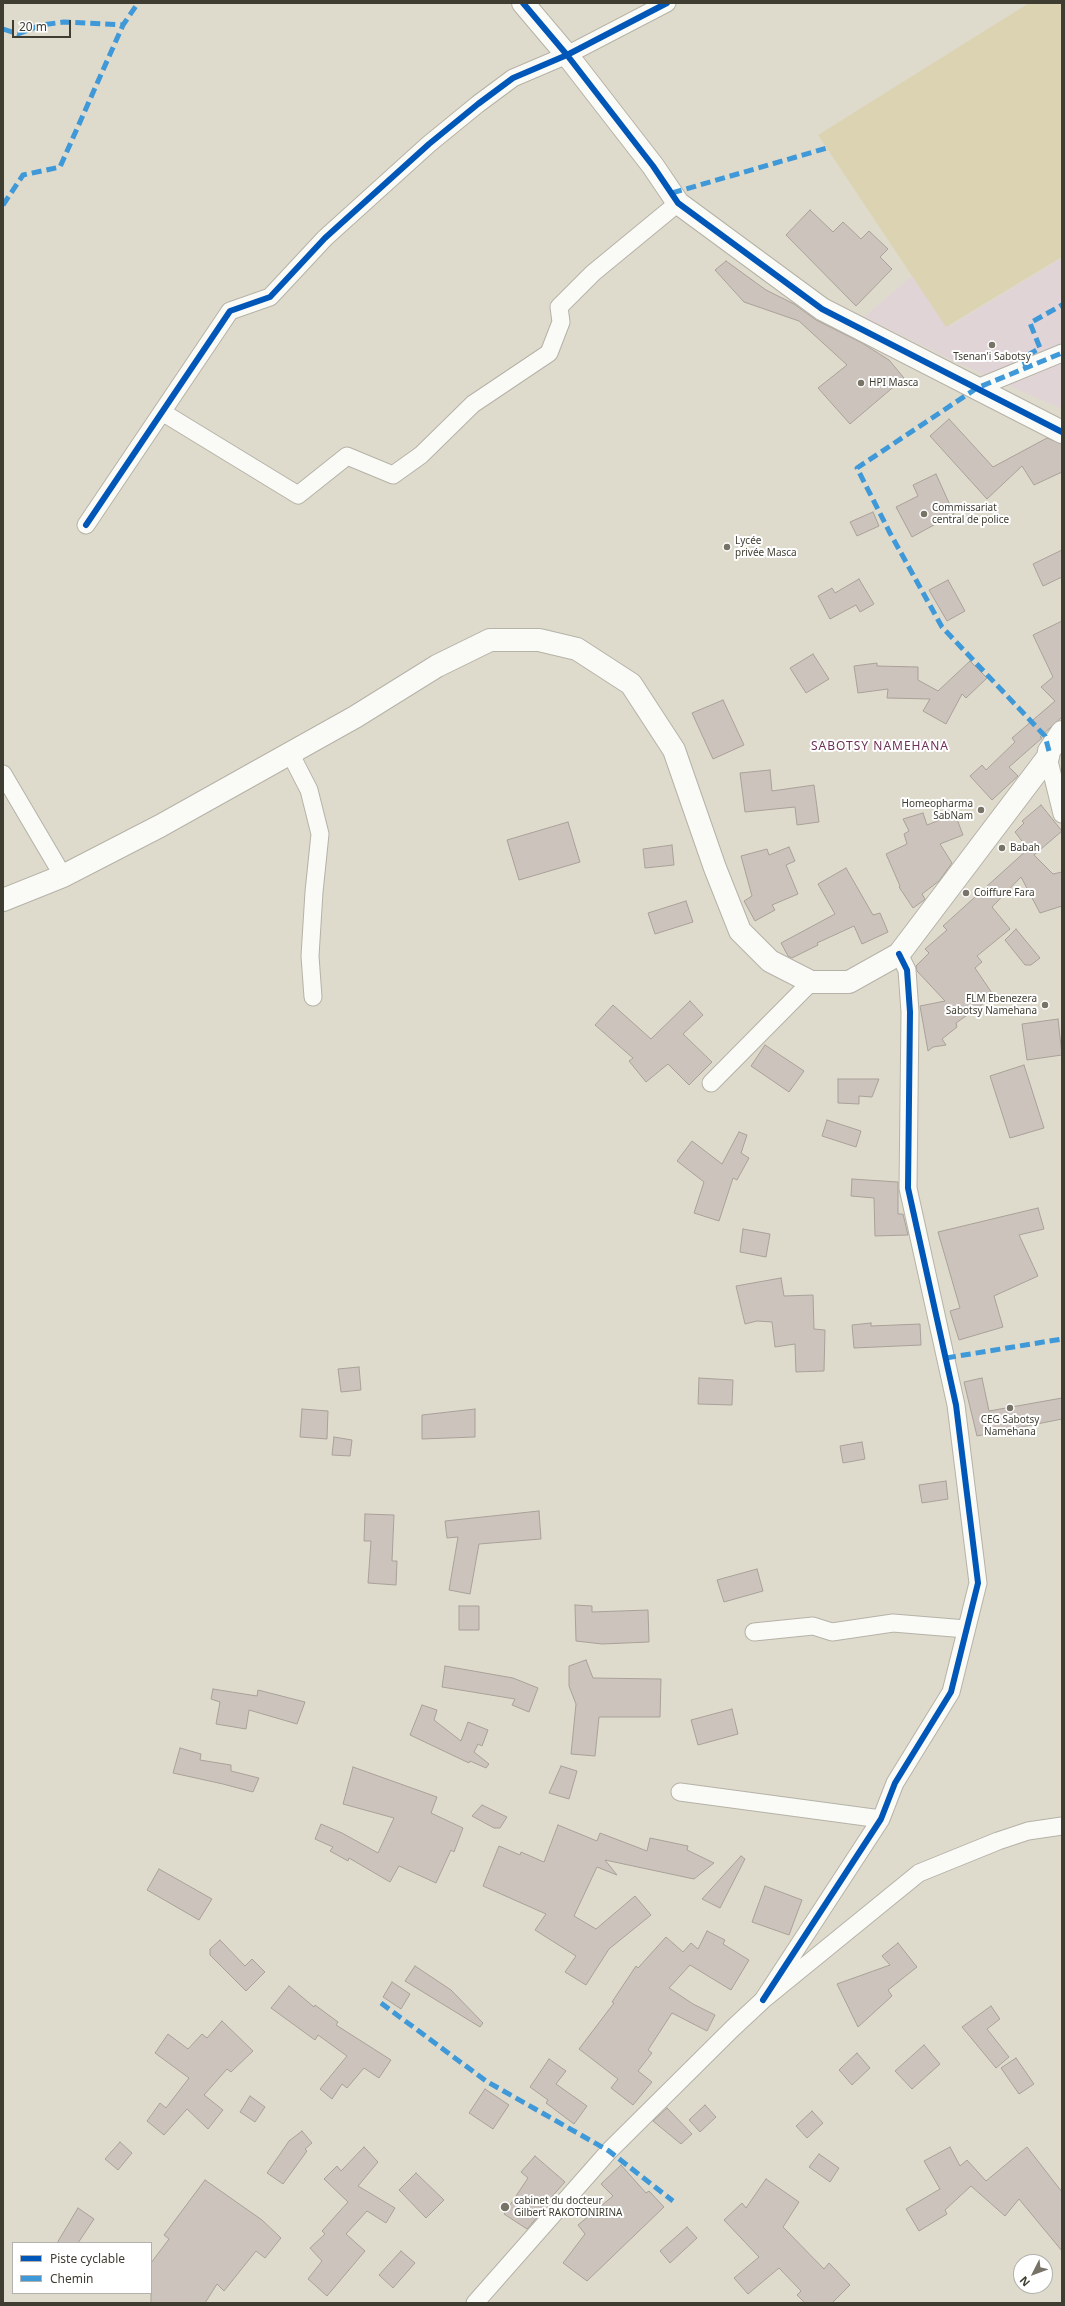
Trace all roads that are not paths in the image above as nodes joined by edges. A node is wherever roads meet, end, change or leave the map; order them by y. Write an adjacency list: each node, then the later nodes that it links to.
1 (523, 3): 3 (main road)
2 (667, 3): 3 (street)
3 (567, 55): 4 (main road); 7 (street)
4 (678, 202): 6 (main road); 7 (street)
5 (1062, 353): 6 (street)
6 (976, 388): 8 (main road)
7 (162, 412): 9 (street)
8 (1062, 432)
9 (86, 525)
10 (1062, 732): 12 (main road)
11 (290, 753): 15 (main road); 18 (main road); 19 (street)
12 (1048, 757): 14 (street); 17 (main road)
13 (3, 774): 15 (street)
14 (1062, 814)
15 (63, 876): 16 (main road)
16 (3, 900)
17 (899, 954): 18 (main road); 21 (street)
18 (811, 982): 20 (street)
19 (313, 997)
20 (712, 1083)
21 (966, 1629): 22 (street); 24 (street)
22 (754, 1632)
23 (680, 1792): 24 (street)
24 (880, 1819): 26 (street)
25 (1062, 1826): 26 (street)
26 (763, 2000): 27 (street)
27 (475, 2303)

